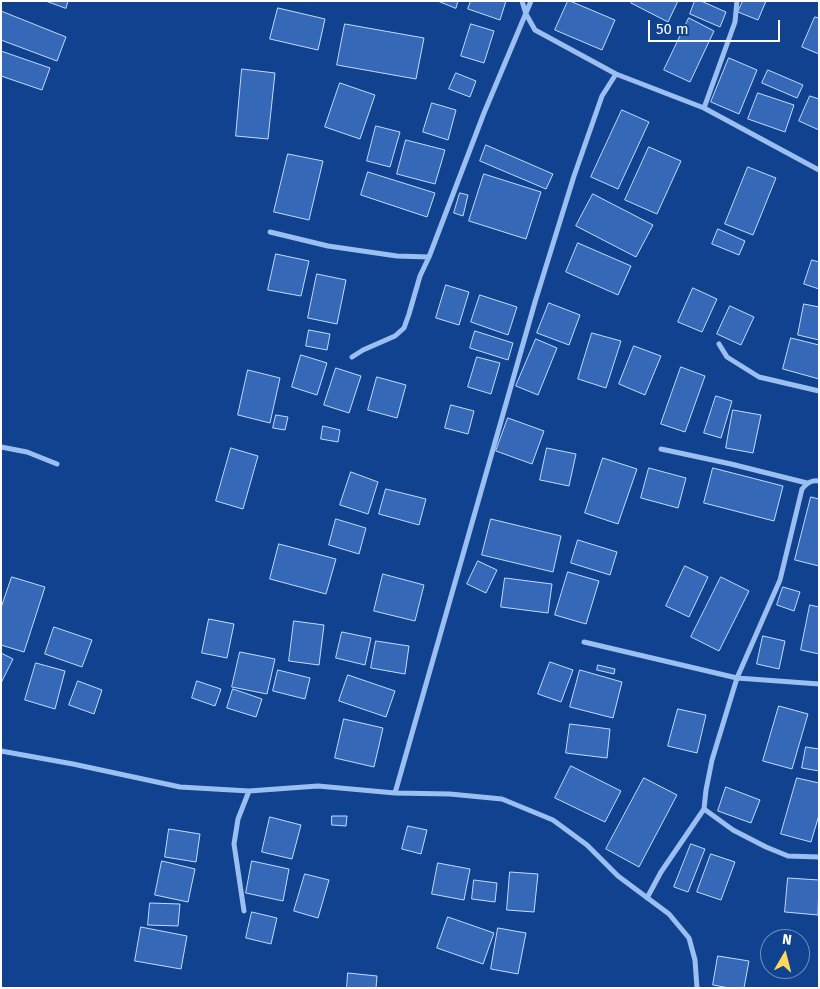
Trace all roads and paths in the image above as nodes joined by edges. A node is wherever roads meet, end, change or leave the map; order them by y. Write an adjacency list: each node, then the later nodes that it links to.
1 (522, 1): 4 (street)
2 (531, 1): 4 (street)
3 (737, 1): 6 (street)
4 (526, 14): 5 (street); 9 (street)
5 (616, 74): 6 (street); 23 (street)
6 (704, 108): 7 (street)
7 (819, 170)
8 (270, 232): 9 (street)
9 (429, 257): 11 (street)
10 (719, 344): 12 (street)
11 (352, 357)
12 (819, 391)
13 (1, 447): 15 (street)
14 (662, 449): 17 (street)
15 (57, 464)
16 (819, 481): 17 (street)
17 (807, 483): 19 (street)
18 (584, 642): 19 (street)
19 (737, 678): 20 (street); 24 (street)
20 (819, 684)
21 (1, 751): 22 (street)
22 (249, 791): 23 (street); 27 (street)
23 (395, 793): 26 (street)
24 (704, 808): 25 (street); 26 (street)
25 (819, 857)
26 (647, 898): 28 (street)
27 (244, 911)
28 (697, 988)

